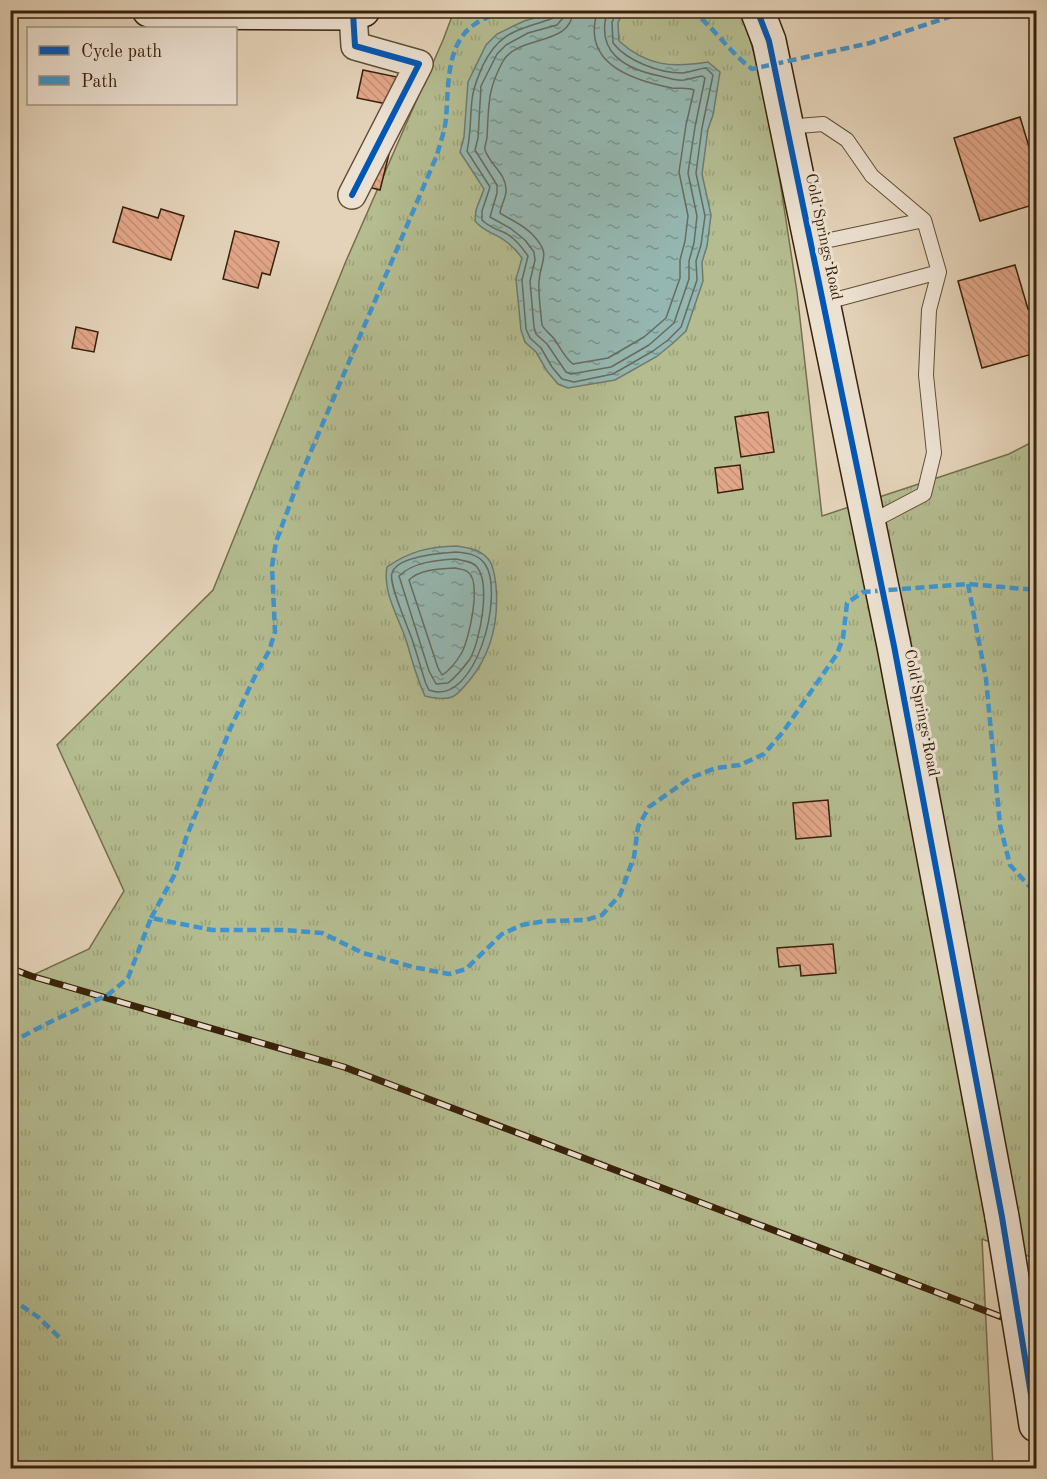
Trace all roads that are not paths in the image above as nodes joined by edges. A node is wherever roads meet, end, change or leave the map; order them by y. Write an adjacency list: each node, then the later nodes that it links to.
1 (149, 10): 3 (street)
2 (757, 10): 4 (street, Cold Springs Road)
3 (358, 12): 5 (street)
4 (786, 127): 6 (lane); 7 (street, Cold Springs Road)
5 (352, 195)
6 (924, 220): 7 (lane); 8 (lane)
7 (811, 244): 9 (street, Cold Springs Road)
8 (939, 272): 9 (lane); 10 (lane)
9 (823, 303): 10 (street, Cold Springs Road)
10 (869, 523): 11 (street, Cold Springs Road, bridge)
11 (1034, 1412)

